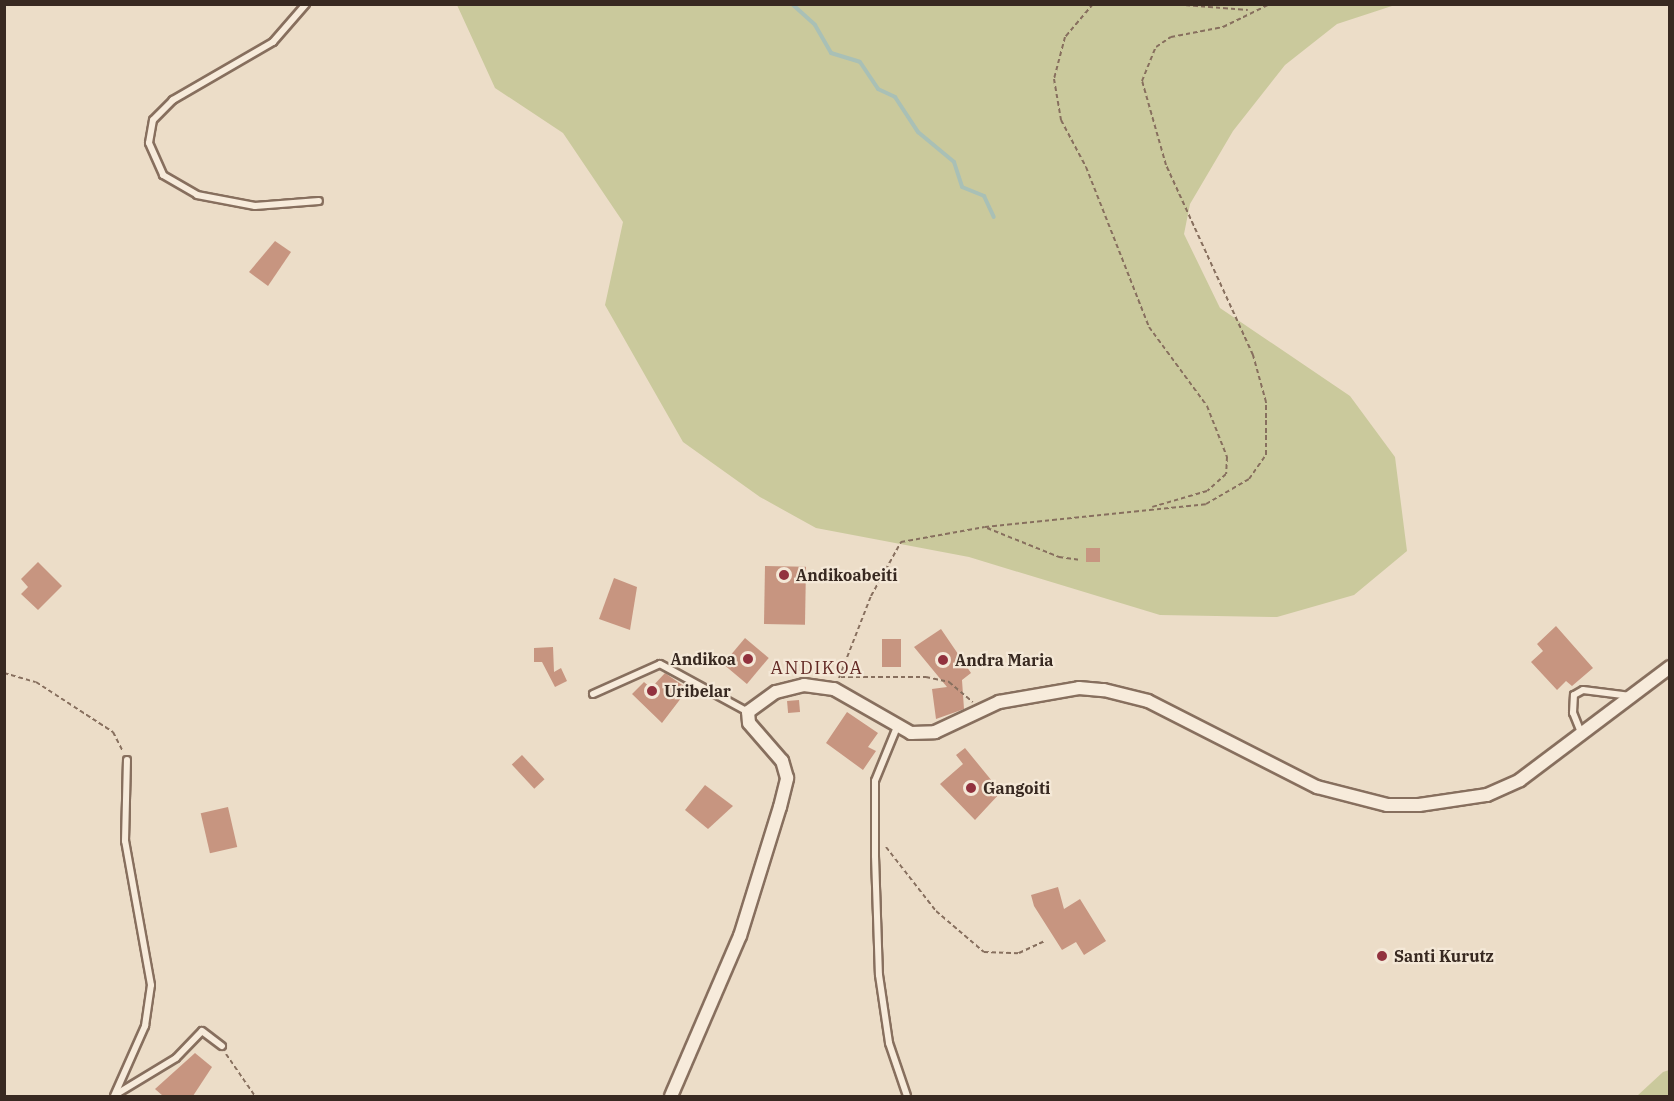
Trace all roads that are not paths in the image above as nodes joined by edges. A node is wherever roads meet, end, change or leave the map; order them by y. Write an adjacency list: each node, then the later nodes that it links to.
1 (306, 4): 2 (lane)
2 (319, 201)
3 (1670, 667): 5 (street)
4 (592, 694): 6 (lane)
5 (1632, 696): 8 (street); 8 (lane)
6 (748, 712): 7 (street); 12 (street)
7 (897, 727): 8 (street); 13 (lane)
8 (1582, 735)
9 (127, 760): 11 (lane)
10 (222, 1046): 11 (lane)
11 (115, 1096)
12 (671, 1096)
13 (907, 1096)

